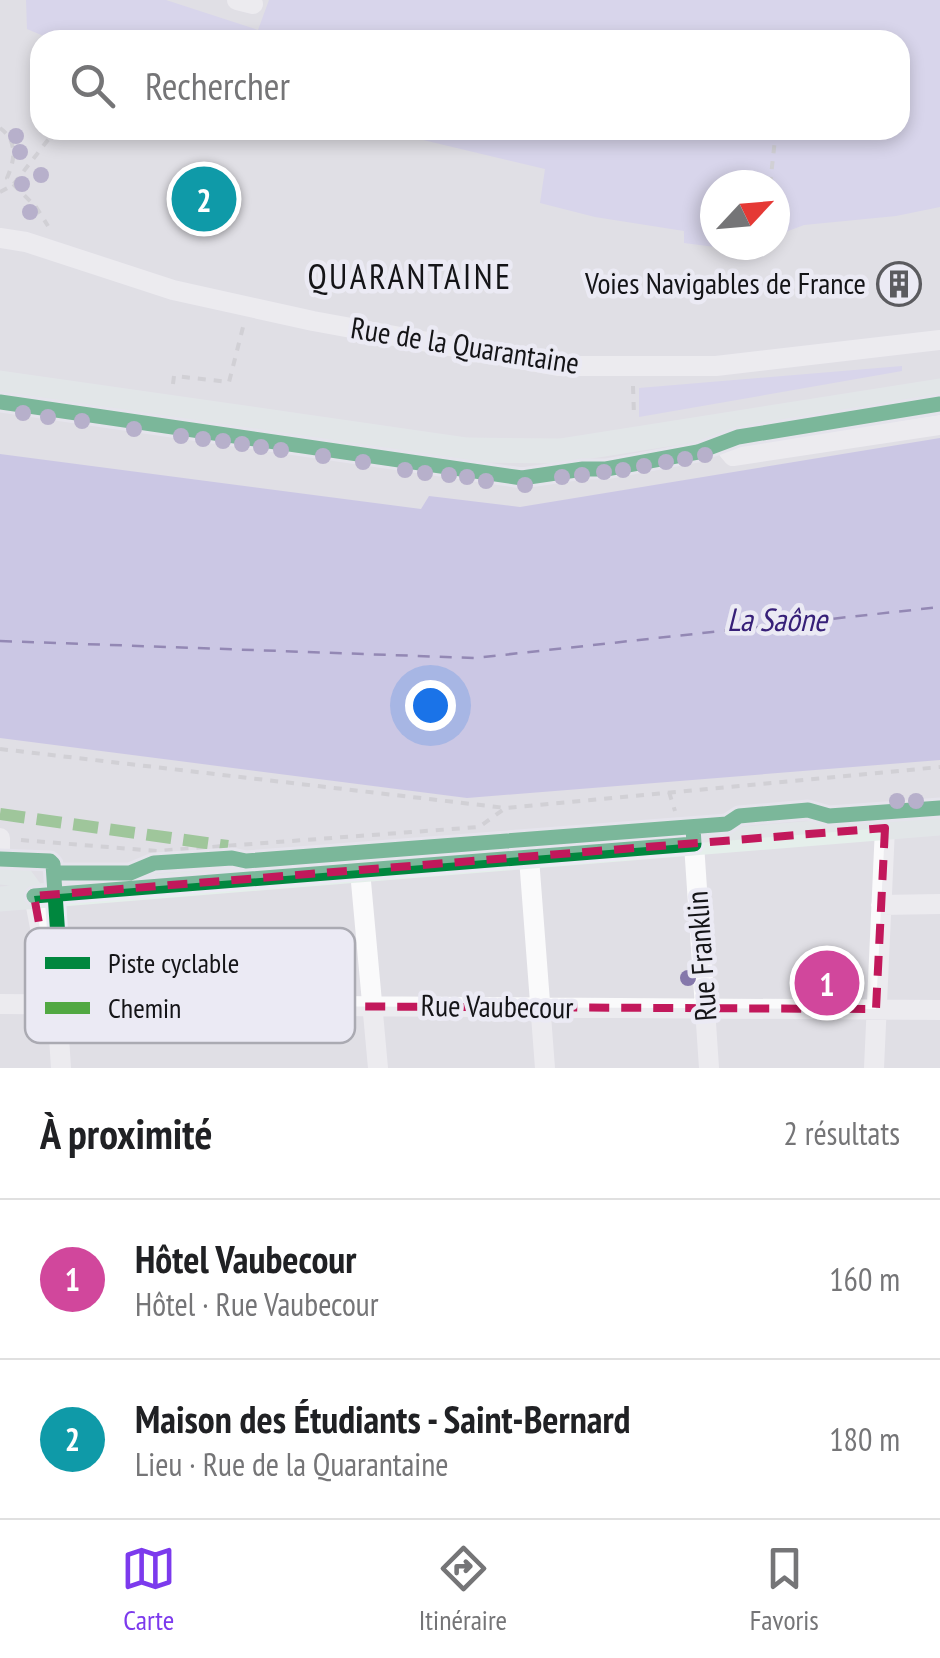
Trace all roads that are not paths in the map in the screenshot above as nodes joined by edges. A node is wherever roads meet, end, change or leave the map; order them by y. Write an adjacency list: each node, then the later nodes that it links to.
1 (0, 238): 2 (street, Rue de la Quarantaine)
2 (940, 340)
3 (0, 383): 6 (main road)
4 (940, 391): 6 (main road)
5 (940, 425): 6 (street)
6 (725, 433)
7 (940, 824): 8 (main road)
8 (885, 828): 9 (main road); 15 (street)
9 (694, 844): 10 (main road); 23 (street, Rue Franklin)
10 (529, 858): 11 (main road); 22 (street)
11 (368, 862): 13 (main road); 21 (street)
12 (0, 872): 13 (main road)
13 (34, 896): 14 (main road); 17 (street)
14 (0, 898)
15 (881, 904): 16 (street); 24 (street)
16 (940, 904)
17 (40, 928)
18 (0, 1004): 19 (street, Rue Vaubecour)
19 (25, 1004)
20 (355, 1006): 21 (street, Rue Vaubecour)
21 (373, 1006): 22 (street, Rue Vaubecour); 28 (street)
22 (540, 1008): 23 (street, Rue Vaubecour); 29 (street)
23 (705, 1009): 24 (street, Rue Vaubecour); 30 (street, Rue Franklin)
24 (876, 1009): 25 (street, Rue Vaubecour); 31 (street)
25 (940, 1010)
26 (58, 1043): 27 (street)
27 (61, 1068)
28 (378, 1068)
29 (545, 1068)
30 (709, 1068)
31 (874, 1068)

